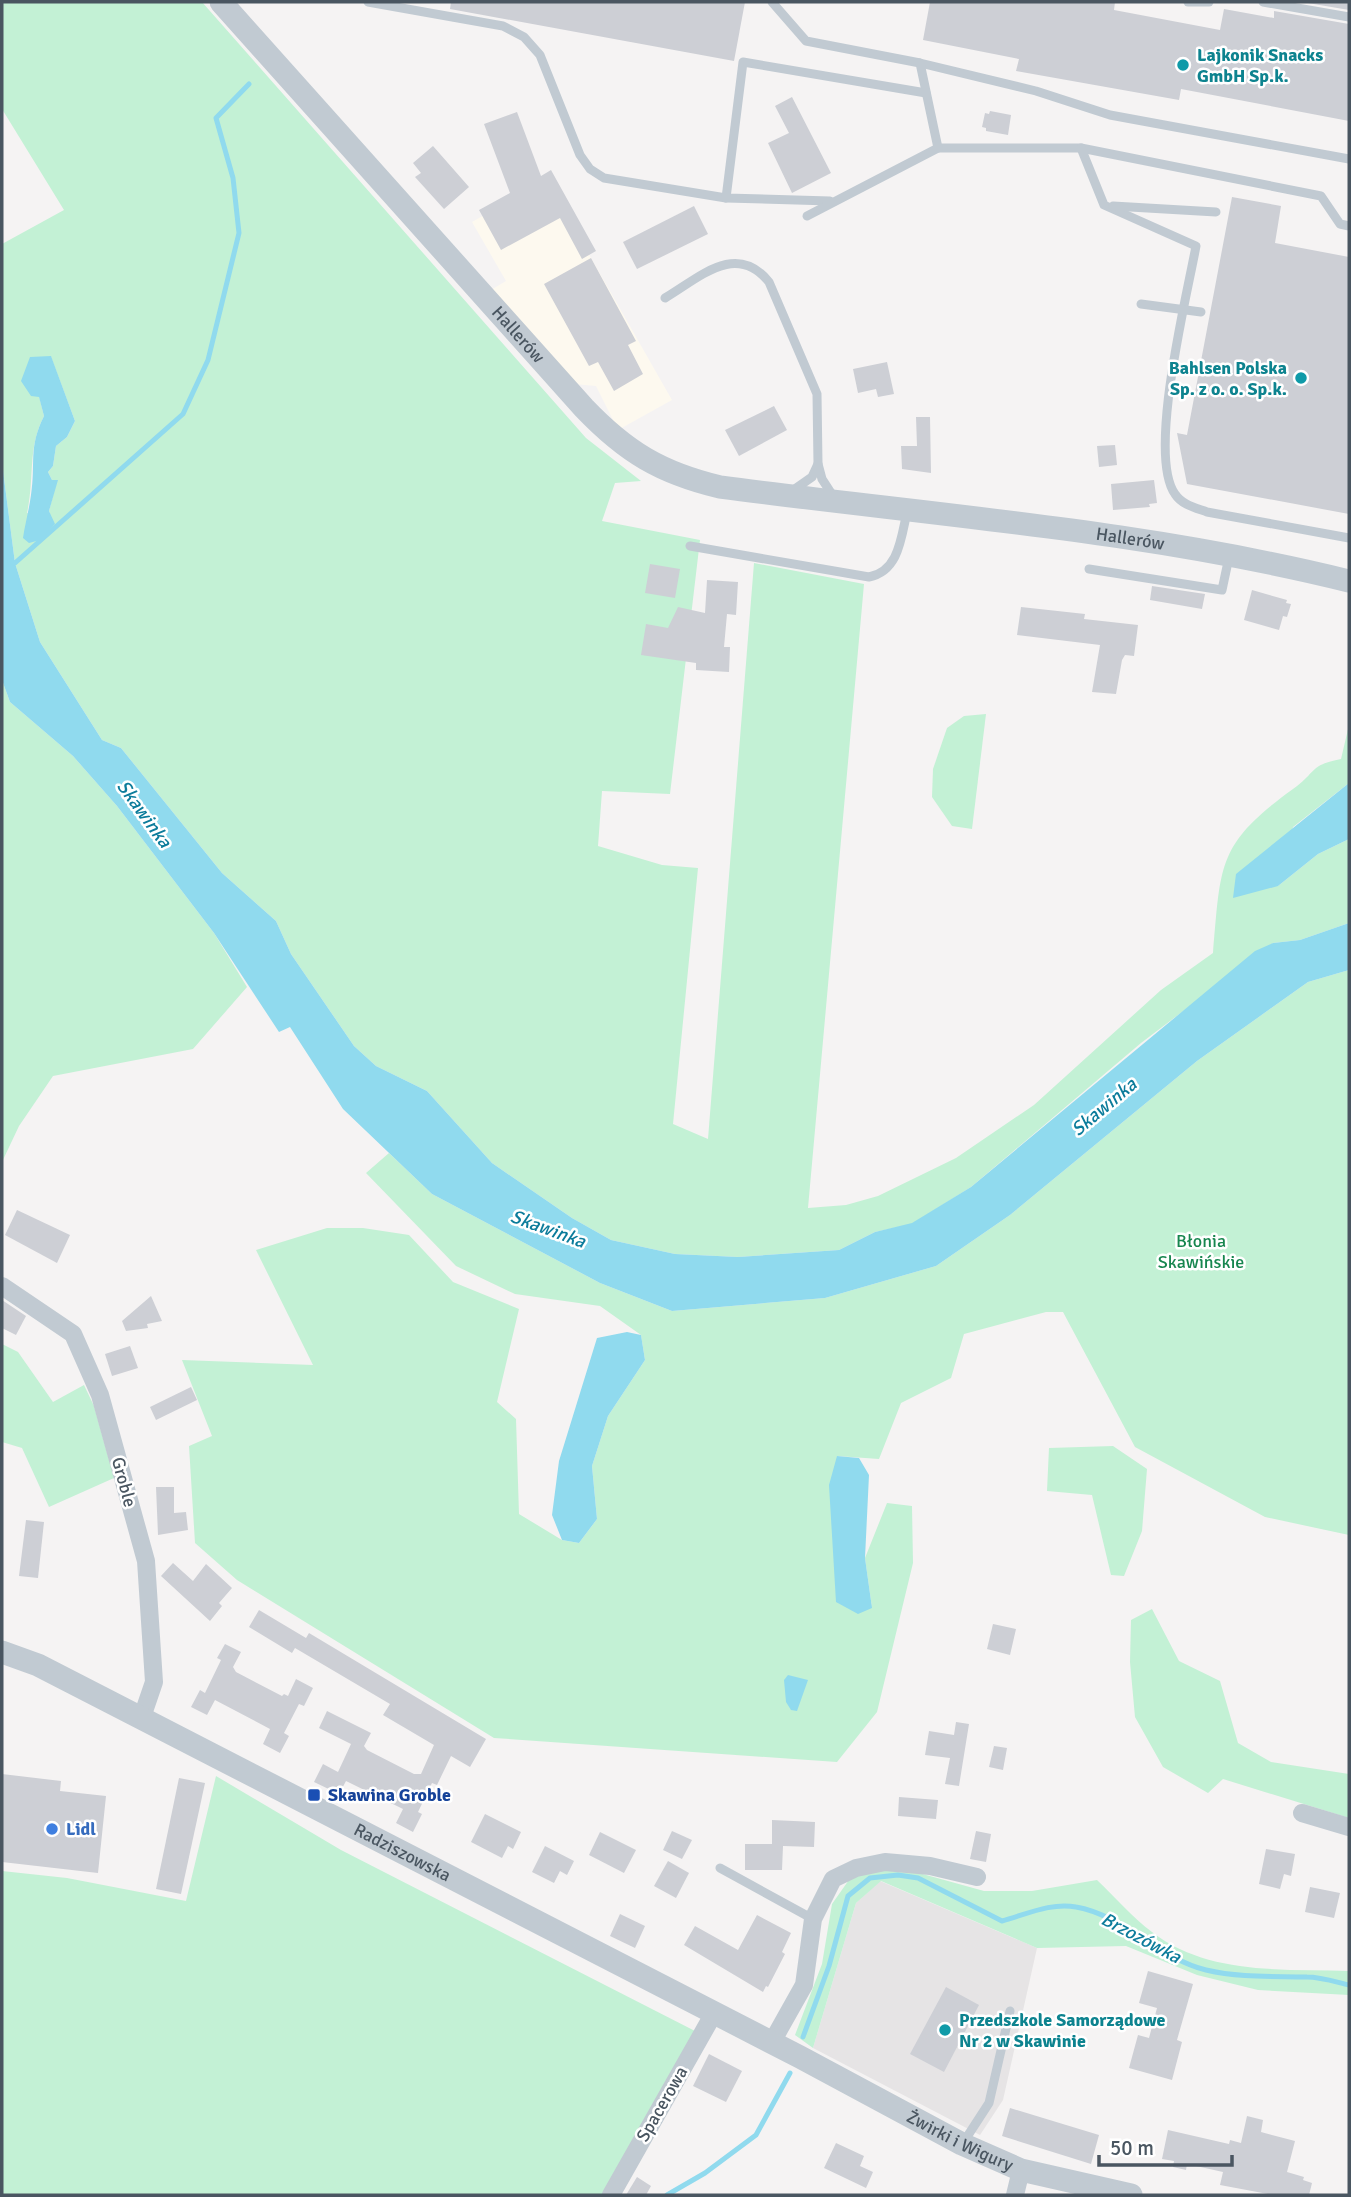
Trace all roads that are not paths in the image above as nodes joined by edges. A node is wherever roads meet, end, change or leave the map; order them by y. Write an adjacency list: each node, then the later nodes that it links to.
1 (220, 2): 24 (street, Hallerów)
2 (368, 2): 13 (lane)
3 (772, 2): 8 (lane)
4 (1188, 2): 5 (lane)
5 (1209, 2)
6 (1263, 2): 7 (lane)
7 (1349, 17)
8 (920, 62): 9 (lane); 12 (lane)
9 (926, 93): 10 (lane); 13 (lane)
10 (938, 148): 11 (lane); 14 (lane)
11 (1081, 148): 15 (lane); 18 (lane)
12 (1349, 159)
13 (726, 198): 14 (lane)
14 (830, 201): 17 (lane)
15 (1104, 205): 16 (lane); 21 (lane)
16 (1216, 212)
17 (807, 216)
18 (1349, 226)
19 (665, 298): 23 (lane)
20 (1141, 304): 21 (lane)
21 (1185, 310): 22 (lane); 27 (lane)
22 (1201, 312)
23 (818, 464): 24 (lane); 25 (lane)
24 (782, 495): 25 (street, Hallerów)
25 (847, 503): 26 (street, Hallerów)
26 (908, 510): 28 (lane); 29 (street, Hallerów)
27 (1349, 538)
28 (690, 546)
29 (1230, 556): 30 (lane); 31 (street, Hallerów)
30 (1089, 569)
31 (1349, 582)
32 (2, 1286): 34 (street, Groble)
33 (2, 1652): 34 (street, Radziszowska)
34 (141, 1720): 41 (street, Radziszowska)
35 (1302, 1813): 36 (street)
36 (1349, 1827)
37 (720, 1868): 39 (lane)
38 (977, 1877): 39 (street)
39 (813, 1919): 42 (street)
40 (1010, 2011): 44 (lane)
41 (714, 2013): 42 (street, Radziszowska); 46 (street, Spacerowa)
42 (772, 2042): 43 (street, Radziszowska)
43 (800, 2057): 44 (street, Żwirki i Wigury)
44 (962, 2144): 45 (street, Żwirki i Wigury)
45 (1021, 2170): 47 (street); 48 (street, Żwirki i Wigury)
46 (611, 2195)
47 (1015, 2195)
48 (1131, 2195)

